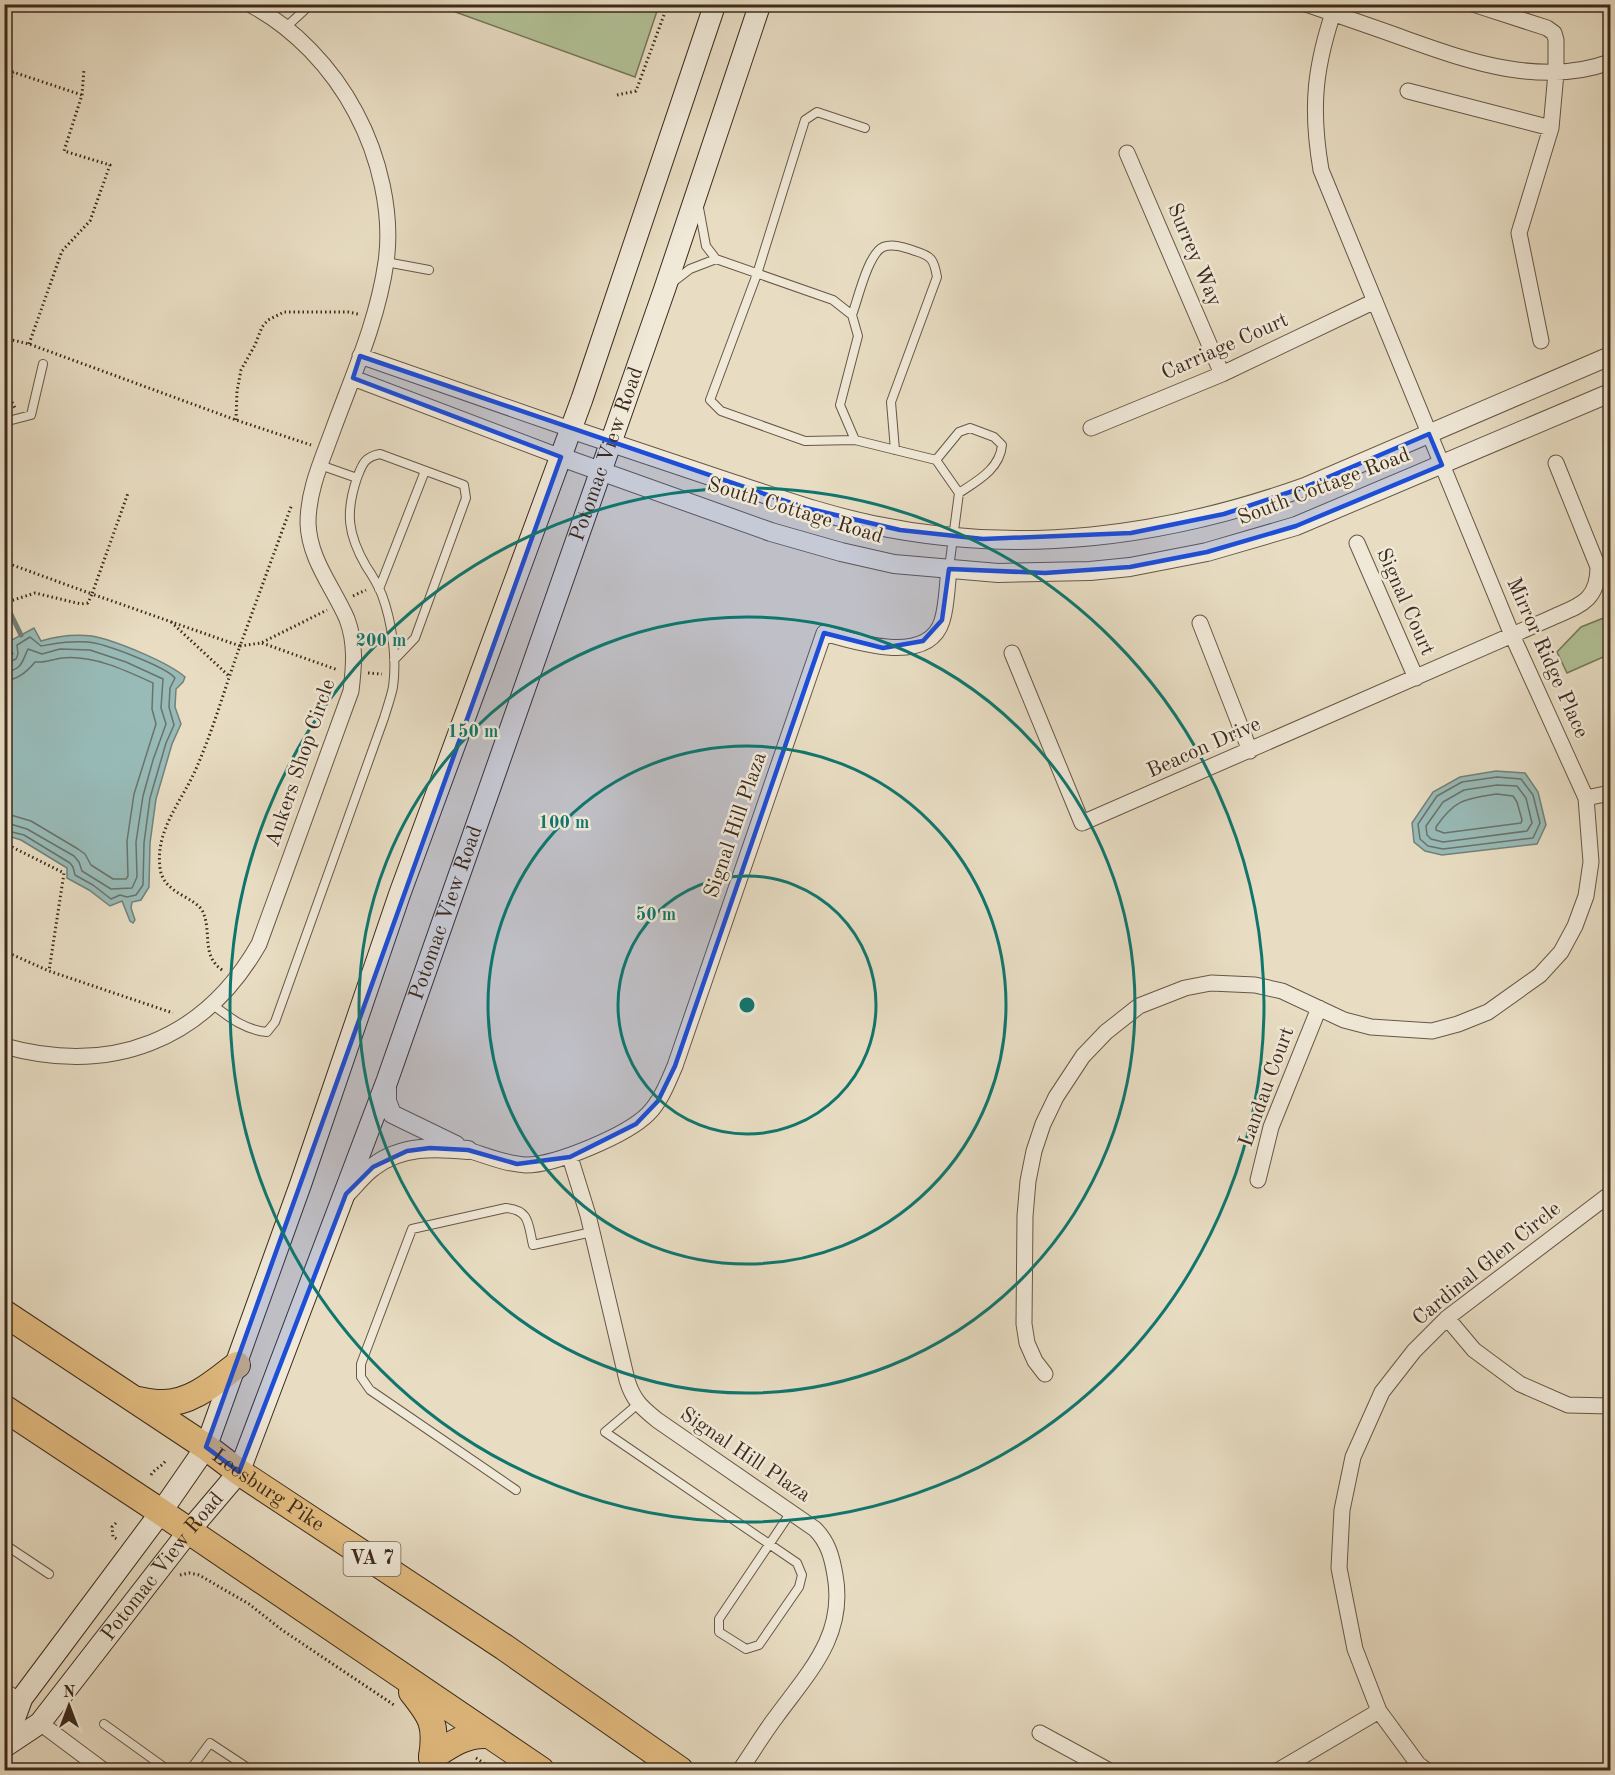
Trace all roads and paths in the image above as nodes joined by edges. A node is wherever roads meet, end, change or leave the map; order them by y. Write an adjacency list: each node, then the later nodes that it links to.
1 (249, 4): 9 (street, Ankers Shop Circle)
2 (311, 4): 9 (lane)
3 (668, 4): 15 (path)
4 (715, 4): 43 (main road, Potomac View Road)
5 (760, 4): 20 (main road, Potomac View Road)
6 (1306, 4): 8 (street)
7 (1473, 4): 12 (street)
8 (1334, 9): 12 (street); 26 (street, Mirror Ridge Place)
9 (285, 28): 22 (street, Ankers Shop Circle)
10 (1611, 62): 12 (street)
11 (84, 69): 16 (path)
12 (1556, 73): 18 (street)
13 (4, 77): 16 (path)
14 (1408, 90): 18 (street)
15 (618, 94)
16 (82, 95): 31 (path)
17 (865, 128): 24 (lane)
18 (1551, 128): 30 (street)
19 (1127, 153): 35 (street, Surrey Way)
20 (697, 194): 21 (lane); 25 (main road, Potomac View Road)
21 (716, 259): 24 (lane); 25 (lane)
22 (386, 262): 23 (lane); 32 (street, Ankers Shop Circle)
23 (429, 270)
24 (757, 274): 28 (lane); 45 (lane)
25 (665, 288): 46 (main road, Potomac View Road)
26 (1375, 301): 35 (street, Carriage Court); 44 (street, Mirror Ridge Place)
27 (362, 315): 40 (path)
28 (852, 315): 45 (lane); 48 (lane)
29 (4, 338): 31 (path)
30 (1540, 341)
31 (28, 344): 40 (path)
32 (360, 356): 36 (street, Ankers Shop Circle); 43 (street, South Cottage Road)
33 (1611, 356): 44 (street, South Cottage Road)
34 (43, 364): 39 (lane)
35 (1222, 374): 42 (street, Carriage Court)
36 (352, 378): 49 (street, South Cottage Road); 52 (street, Ankers Shop Circle)
37 (4, 386): 39 (path)
38 (1611, 393): 53 (street, South Cottage Road)
39 (20, 417): 41 (lane)
40 (236, 420): 47 (path)
41 (4, 422)
42 (1091, 428)
43 (570, 429): 46 (street, South Cottage Road); 49 (main road, Potomac View Road)
44 (1430, 434): 53 (street, Mirror Ridge Place); 62 (street, South Cottage Road)
45 (855, 440): 48 (lane)
46 (611, 443): 55 (main road, Potomac View Road); 62 (street, South Cottage Road)
47 (313, 446)
48 (895, 450): 50 (lane)
49 (561, 457): 55 (street, South Cottage Road); 106 (main road, Potomac View Road)
50 (936, 460): 58 (lane); 58 (lane)
51 (1556, 463): 74 (street, Beacon Drive)
52 (320, 465): 56 (lane); 93 (street, Ankers Shop Circle)
53 (1442, 465): 65 (street, South Cottage Road); 74 (street, Mirror Ridge Place)
54 (425, 471): 56 (lane); 67 (lane); 78 (lane)
55 (600, 471): 65 (street, South Cottage Road); 97 (main road, Potomac View Road)
56 (357, 478): 67 (lane)
57 (128, 493): 68 (path)
58 (959, 493): 62 (lane)
59 (294, 499): 60 (path)
60 (290, 509): 61 (path); 76 (path)
61 (293, 520)
62 (953, 536): 65 (lane)
63 (1357, 543): 85 (street, Signal Court)
64 (4, 562): 68 (path)
65 (949, 569): 99 (street, Signal Hill Plaza)
66 (367, 589): 69 (path)
67 (380, 589): 78 (lane)
68 (92, 594): 70 (path); 72 (path)
69 (348, 599)
70 (7, 602)
71 (332, 617): 75 (path)
72 (168, 620): 76 (path); 84 (path)
73 (1200, 623): 86 (street)
74 (1512, 635): 85 (street, Beacon Drive); 88 (street, Mirror Ridge Place)
75 (261, 643): 76 (path); 80 (path)
76 (240, 646): 84 (path)
77 (1012, 653): 86 (street, Beacon Drive)
78 (394, 660): 93 (lane)
79 (340, 662): 80 (path)
80 (340, 671): 81 (path)
81 (345, 672)
82 (371, 673): 83 (path)
83 (384, 674)
84 (229, 676): 92 (path)
85 (1416, 678): 86 (street, Beacon Drive)
86 (1250, 751)
87 (1611, 793): 88 (street)
88 (1586, 798): 94 (street, Mirror Ridge Place)
89 (4, 843): 91 (path)
90 (4, 951): 91 (path)
91 (49, 971): 95 (path)
92 (226, 973)
93 (213, 1005): 96 (street, Ankers Shop Circle)
94 (1319, 1008): 100 (street, Landau Court); 107 (street, Mirror Ridge Place)
95 (172, 1019)
96 (4, 1046)
97 (387, 1081): 98 (street); 101 (main road, Potomac View Road)
98 (468, 1150): 99 (street, Signal Hill Plaza); 101 (street)
99 (570, 1156): 103 (street, Signal Hill Plaza)
100 (1258, 1180)
101 (346, 1194): 114 (main road, Potomac View Road)
102 (1611, 1194): 105 (street, Cardinal Glen Circle)
103 (592, 1232): 109 (street, Signal Hill Plaza); 116 (lane)
104 (4, 1312): 108 (highway, Leesburg Pike / VA 7)
105 (1447, 1318): 110 (street); 129 (street, Cardinal Glen Circle)
106 (237, 1365): 108 (highway); 112 (main road, Potomac View Road)
107 (1045, 1374)
108 (135, 1400): 112 (highway, Leesburg Pike / VA 7)
109 (638, 1404): 118 (street, Signal Hill Plaza); 123 (lane)
110 (1611, 1406)
111 (4, 1408): 117 (highway)
112 (206, 1447): 114 (highway, Leesburg Pike / VA 7); 117 (main road, Potomac View Road)
113 (166, 1460): 115 (path)
114 (240, 1472): 120 (main road, Potomac View Road); 142 (highway, Leesburg Pike / VA 7)
115 (151, 1475)
116 (516, 1490)
117 (161, 1512): 120 (highway); 127 (main road, Potomac View Road)
118 (791, 1512): 123 (lane); 143 (street, Signal Hill Plaza)
119 (116, 1522): 121 (path)
120 (189, 1531): 126 (highway); 130 (main road, Potomac View Road)
121 (118, 1540)
122 (4, 1544): 124 (lane)
123 (768, 1544): 123 (lane)
124 (49, 1574)
125 (175, 1579): 128 (path)
126 (399, 1676): 133 (highway); 133 (highway)
127 (14, 1693): 134 (main road, Potomac View Road)
128 (397, 1706)
129 (1379, 1711): 145 (street); 146 (street, Cardinal Glen Circle)
130 (40, 1723): 134 (main road, Potomac View Road); 136 (street)
131 (104, 1724): 137 (lane)
132 (1040, 1733): 144 (street)
133 (487, 1735): 141 (highway)
134 (4, 1747)
135 (469, 1753): 140 (path)
136 (103, 1770)
137 (168, 1770)
138 (190, 1770): 139 (lane)
139 (251, 1770)
140 (494, 1770)
141 (541, 1770)
142 (680, 1770)
143 (740, 1770)
144 (1108, 1770)
145 (1279, 1770)
146 (1426, 1770)

